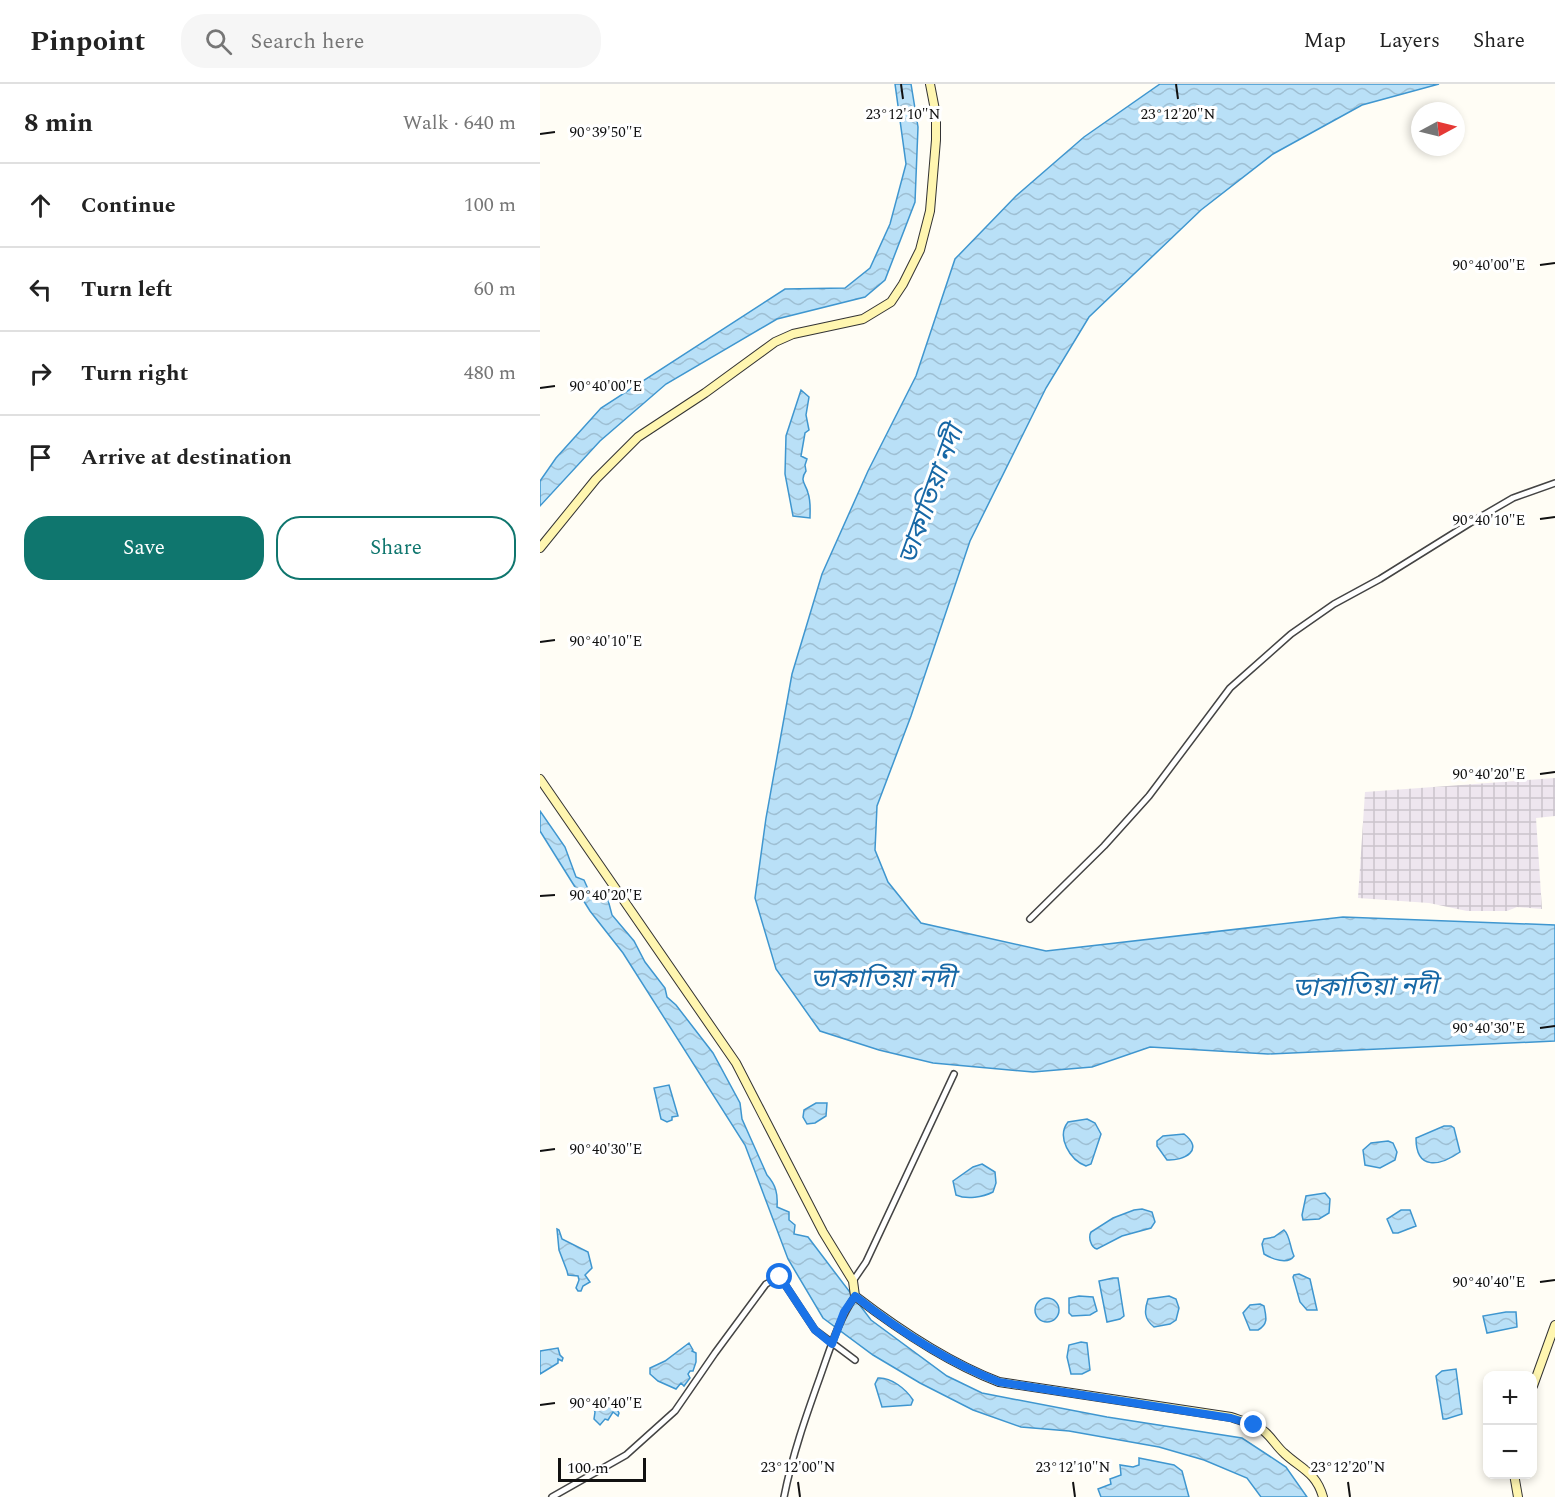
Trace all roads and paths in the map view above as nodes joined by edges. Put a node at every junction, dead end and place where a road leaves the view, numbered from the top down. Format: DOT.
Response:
graph roads {
  1 [pos="930,84"];
  2 [pos="1555,483"];
  3 [pos="540,548"];
  4 [pos="540,779"];
  5 [pos="1030,919"];
  6 [pos="954,1074"];
  7 [pos="853,1281"];
  8 [pos="855,1296"];
  9 [pos="1555,1325"];
  10 [pos="832,1344"];
  11 [pos="855,1360"];
  12 [pos="1537,1375"];
  13 [pos="1515,1479"];
  14 [pos="552,1497"];
  15 [pos="784,1497"];
  16 [pos="1323,1497"];
  17 [pos="1518,1497"];
  1 -- 3 [label="main road"];
  2 -- 5 [label="street"];
  4 -- 7 [label="main road"];
  6 -- 7 [label="street"];
  7 -- 8 [label="main road"];
  8 -- 10 [label="street"];
  8 -- 16 [label="main road"];
  9 -- 12 [label="main road"];
  10 -- 11 [label="street"];
  10 -- 14 [label="street"];
  10 -- 15 [label="street"];
  13 -- 17 [label="main road"];
}
